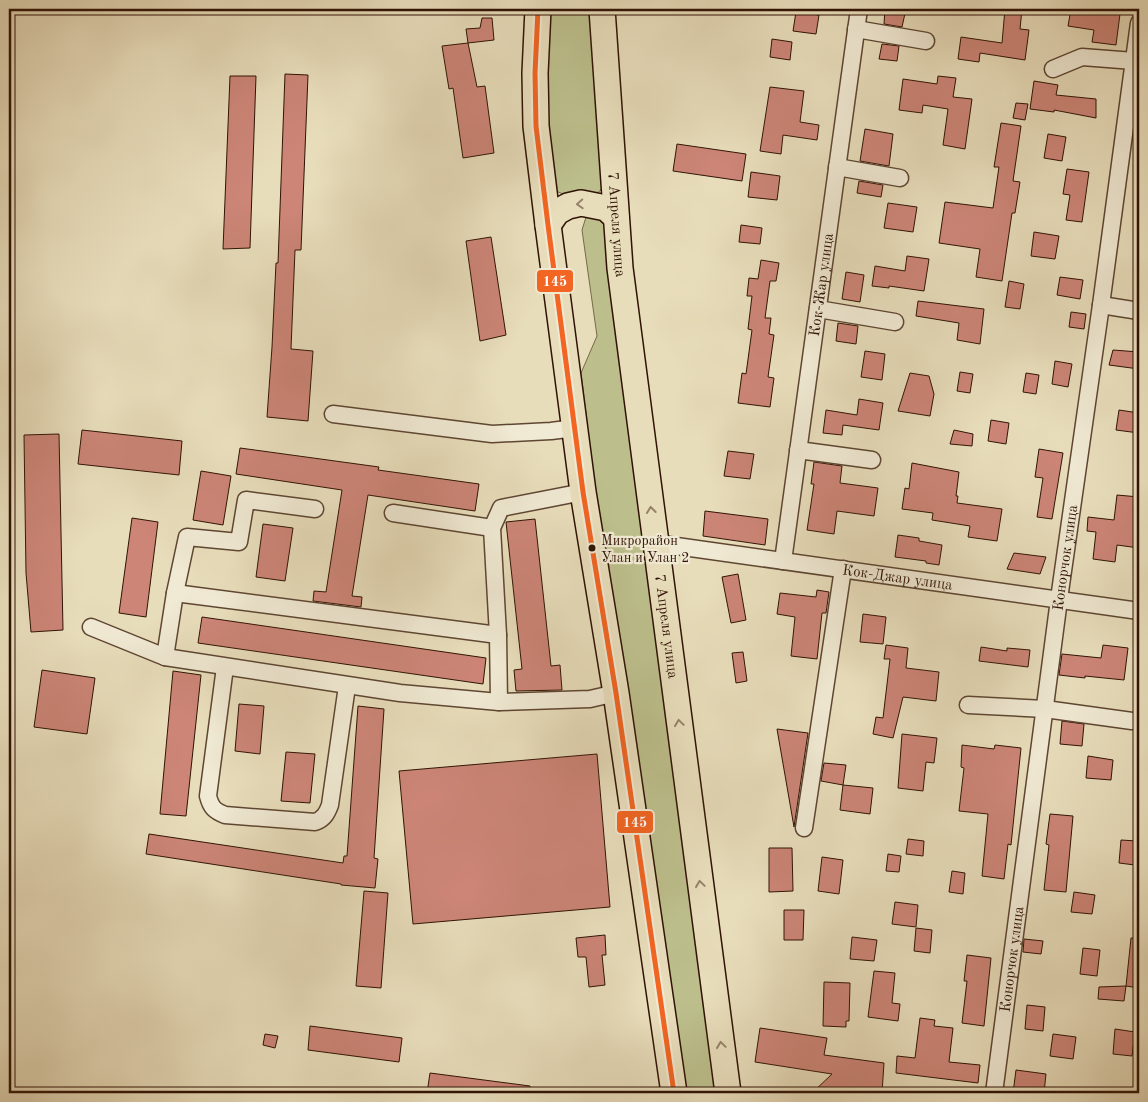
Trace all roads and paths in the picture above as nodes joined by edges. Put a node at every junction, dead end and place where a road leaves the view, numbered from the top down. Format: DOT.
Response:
graph roads {
  1 [pos="538,9"];
  2 [pos="602,9"];
  3 [pos="859,9"];
  4 [pos="1139,23"];
  5 [pos="856,29"];
  6 [pos="926,41"];
  7 [pos="1052,69"];
  8 [pos="1135,69"];
  9 [pos="837,167"];
  10 [pos="900,178"];
  11 [pos="616,217"];
  12 [pos="548,224"];
  13 [pos="1101,305"];
  14 [pos="818,309"];
  15 [pos="1139,311"];
  16 [pos="895,322"];
  17 [pos="333,414"];
  18 [pos="575,428"];
  19 [pos="798,450"];
  20 [pos="872,460"];
  21 [pos="583,492"];
  22 [pos="315,509"];
  23 [pos="393,513"];
  24 [pos="492,528"];
  25 [pos="655,543"];
  26 [pos="783,561"];
  27 [pos="843,569"];
  28 [pos="176,593"];
  29 [pos="1060,599"];
  30 [pos="1139,611"];
  31 [pos="91,627"];
  32 [pos="498,635"];
  33 [pos="165,657"];
  34 [pos="225,667"];
  35 [pos="347,686"];
  36 [pos="616,693"];
  37 [pos="499,702"];
  38 [pos="968,705"];
  39 [pos="1045,709"];
  40 [pos="1132,720"];
  41 [pos="804,828"];
  42 [pos="674,1093"];
  43 [pos="728,1093"];
  44 [pos="994,1093"];
  1 -- 12 [label="main road"];
  2 -- 11 [label="main road, 7 Апреля улица"];
  3 -- 5 [label="street, Кок-Жар улица"];
  4 -- 8 [label="street, Конорчок улица"];
  5 -- 6 [label="street"];
  5 -- 9 [label="street, Кок-Жар улица"];
  7 -- 8 [label="street"];
  8 -- 13 [label="street, Конорчок улица"];
  9 -- 10 [label="street"];
  9 -- 14 [label="street, Кок-Жар улица"];
  11 -- 12 [label="main road, one-way"];
  25 -- 11 [label="main road, 7 Апреля улица, one-way"];
  12 -- 18 [label="main road"];
  13 -- 15 [label="street"];
  13 -- 29 [label="street, Конорчок улица"];
  14 -- 16 [label="street"];
  14 -- 19 [label="street, Кок-Жар улица"];
  17 -- 18 [label="street"];
  18 -- 21 [label="main road"];
  19 -- 20 [label="street"];
  19 -- 26 [label="street, Кок-Жар улица"];
  21 -- 24 [label="street"];
  21 -- 36 [label="main road"];
  22 -- 28 [label="street"];
  23 -- 24 [label="street"];
  24 -- 32 [label="street"];
  25 -- 26 [label="street, Кок-Джар улица"];
  43 -- 25 [label="main road, 7 Апреля улица, one-way"];
  26 -- 27 [label="street, Кок-Джар улица"];
  27 -- 29 [label="street, Кок-Джар улица"];
  27 -- 41 [label="street"];
  28 -- 32 [label="street"];
  28 -- 33 [label="street"];
  29 -- 30 [label="street, Кок-Джар улица"];
  29 -- 39 [label="street, Конорчок улица"];
  31 -- 33 [label="street"];
  32 -- 37 [label="street"];
  33 -- 34 [label="street"];
  34 -- 35 [label="street"];
  34 -- 35 [label="street"];
  35 -- 37 [label="street"];
  36 -- 37 [label="street"];
  36 -- 42 [label="main road"];
  38 -- 39 [label="street"];
  39 -- 40 [label="street"];
  39 -- 44 [label="street, Конорчок улица"];
}
